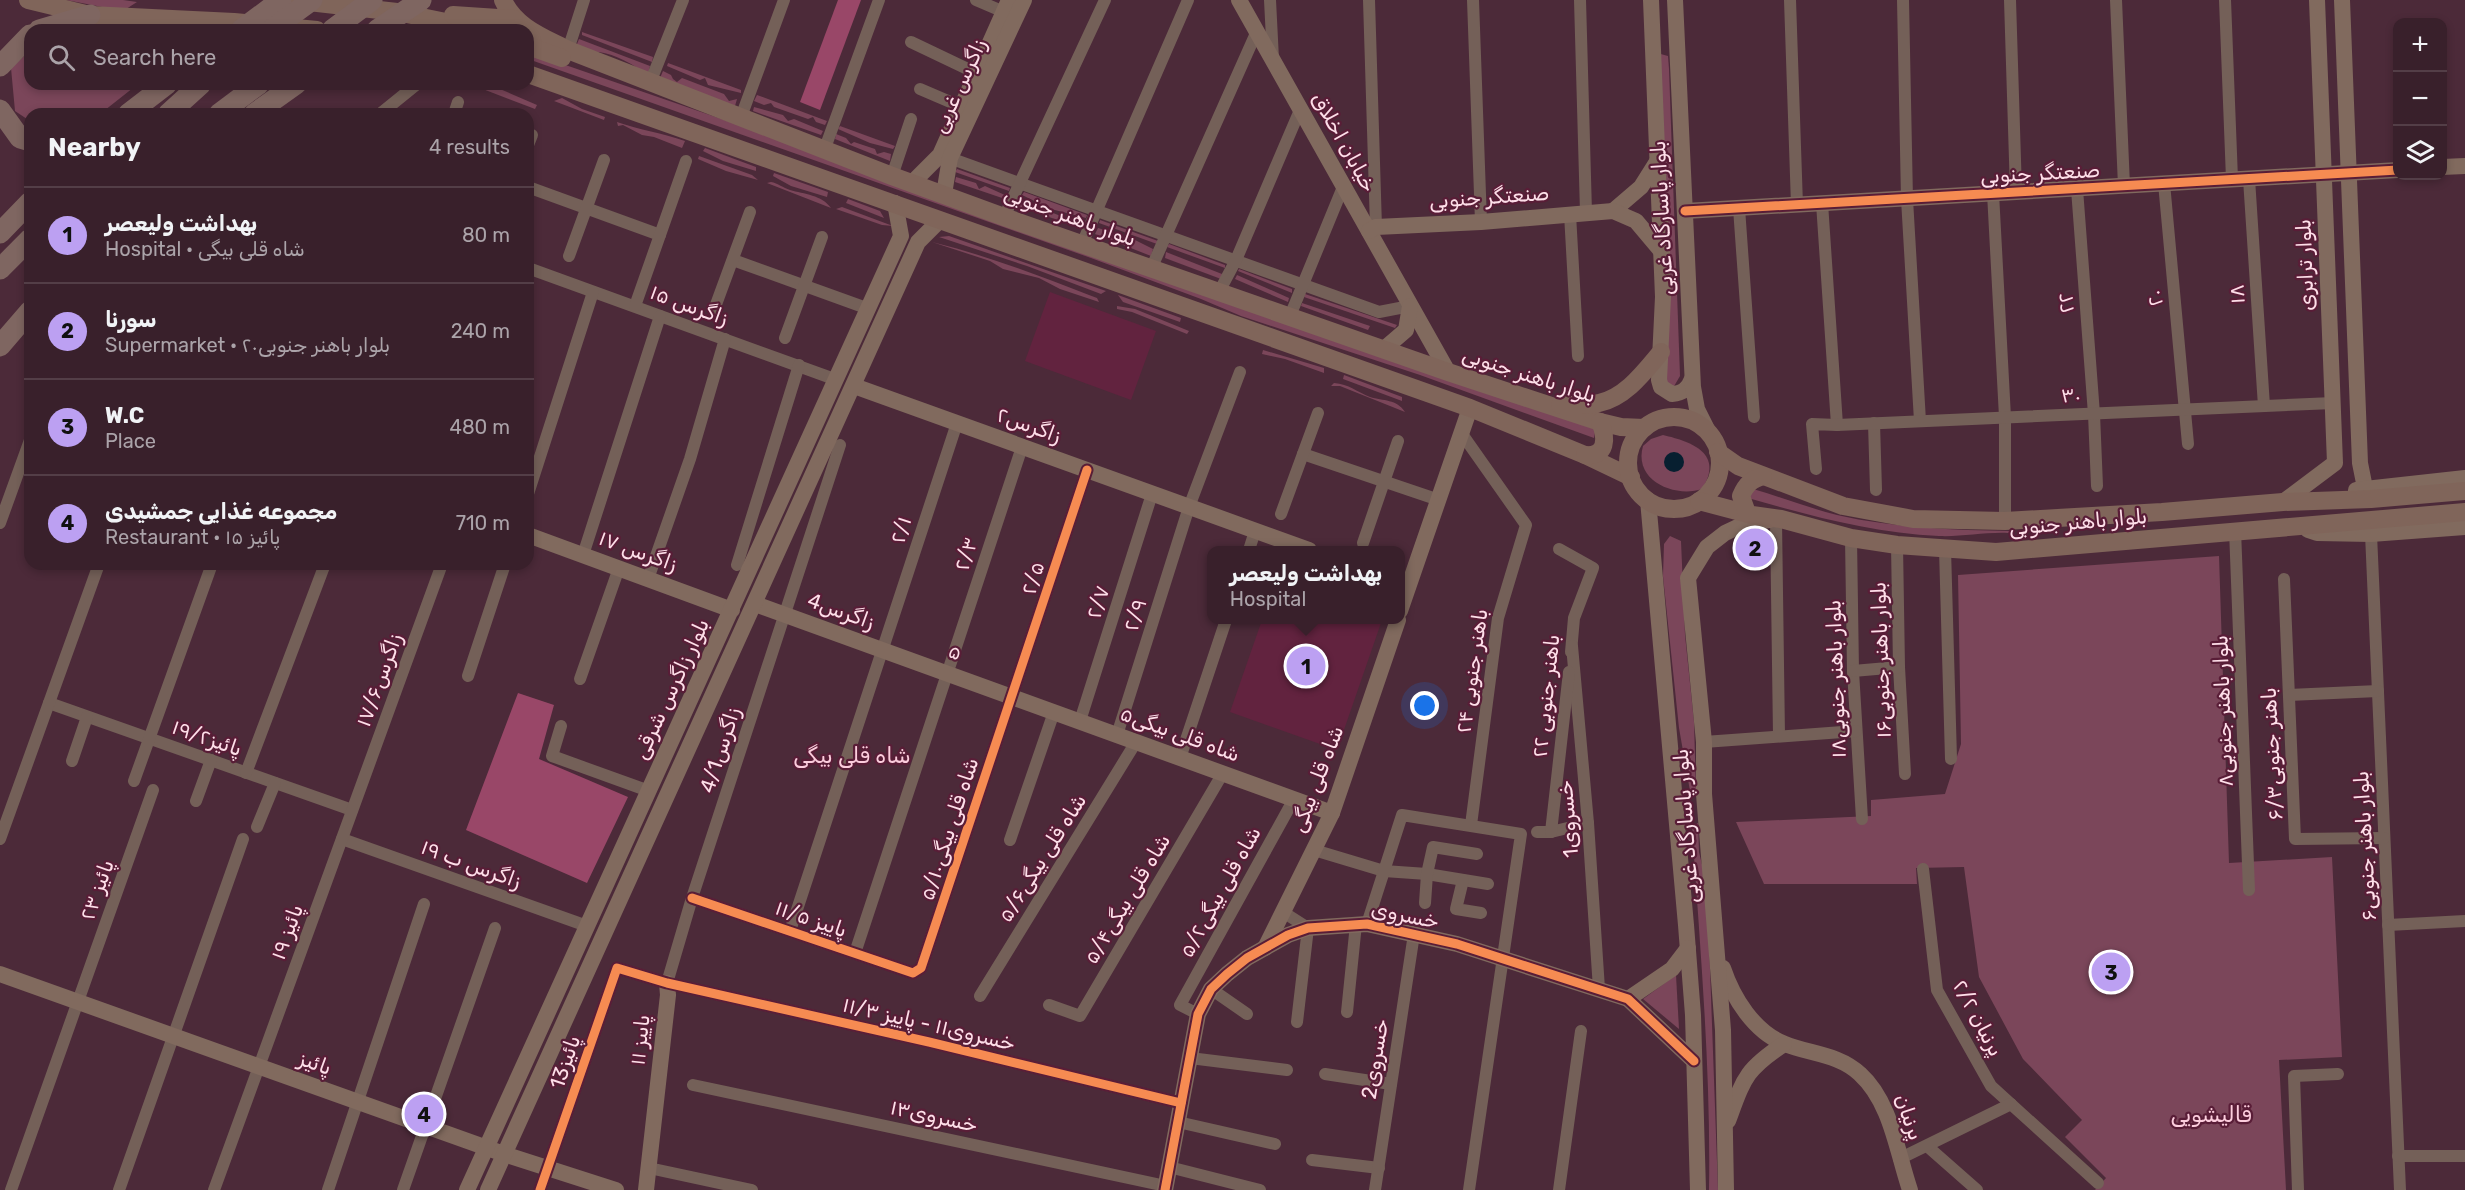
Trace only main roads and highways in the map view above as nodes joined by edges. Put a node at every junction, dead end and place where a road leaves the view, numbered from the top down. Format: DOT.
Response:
graph roads {
  1 [pos="28,0"];
  2 [pos="291,0"];
  3 [pos="312,0"];
  4 [pos="372,0"];
  5 [pos="421,0"];
  6 [pos="503,0"];
  7 [pos="273,10"];
  8 [pos="90,15"];
  9 [pos="514,19"];
  10 [pos="59,24"];
  11 [pos="251,24"];
  12 [pos="254,24"];
  13 [pos="340,24"];
  14 [pos="386,24"];
  15 [pos="435,24"];
  16 [pos="456,24"];
  17 [pos="521,24"];
  18 [pos="534,33"];
  19 [pos="24,41"];
  20 [pos="534,48"];
  21 [pos="0,66"];
  22 [pos="534,68"];
  23 [pos="534,76"];
  24 [pos="159,90"];
  25 [pos="194,90"];
  26 [pos="251,90"];
  27 [pos="288,90"];
  28 [pos="136,108"];
  29 [pos="175,108"];
  30 [pos="227,108"];
  31 [pos="262,108"];
  32 [pos="0,110"];
  33 [pos="765,126"];
  34 [pos="24,139"];
  35 [pos="756,154"];
  36 [pos="24,208"];
  37 [pos="0,233"];
  38 [pos="24,245"];
  39 [pos="0,269"];
  40 [pos="24,319"];
  41 [pos="0,346"];
  42 [pos="1661,352"];
  43 [pos="1551,406"];
  44 [pos="1600,422"];
  45 [pos="1644,428"];
  46 [pos="1718,452"];
  47 [pos="1584,455"];
  48 [pos="1762,476"];
  49 [pos="1631,477"];
  50 [pos="2465,491"];
  51 [pos="1699,501"];
  52 [pos="2465,512"];
  53 [pos="1747,513"];
  1 -- 8 [label="main road"];
  2 -- 16 [label="main road"];
  3 -- 7 [label="highway"];
  4 -- 13 [label="highway"];
  5 -- 14 [label="highway"];
  6 -- 9 [label="main road, بلوار باهنر جنوبی"];
  7 -- 11 [label="highway"];
  8 -- 10 [label="highway"];
  8 -- 12 [label="main road"];
  9 -- 15 [label="main road"];
  9 -- 17 [label="main road, بلوار باهنر جنوبی"];
  18 -- 33 [label="main road, بلوار باهنر جنوبی"];
  19 -- 21 [label="highway"];
  20 -- 33 [label="main road"];
  22 -- 35 [label="main road"];
  23 -- 35 [label="main road"];
  24 -- 28 [label="highway"];
  25 -- 29 [label="highway"];
  26 -- 30 [label="highway"];
  27 -- 31 [label="highway"];
  32 -- 34 [label="highway"];
  33 -- 43 [label="main road, بلوار باهنر جنوبی"];
  35 -- 47 [label="main road"];
  36 -- 37 [label="highway"];
  38 -- 39 [label="highway"];
  40 -- 41 [label="highway"];
  42 -- 43 [label="main road"];
  43 -- 44 [label="main road, بلوار باهنر جنوبی"];
  44 -- 45 [label="main road, بلوار باهنر جنوبی"];
  44 -- 47 [label="main road"];
  45 -- 46 [label="main road"];
  45 -- 49 [label="main road"];
  46 -- 48 [label="main road, بلوار باهنر جنوبی"];
  46 -- 51 [label="main road"];
  47 -- 49 [label="main road"];
  48 -- 50 [label="main road, بلوار باهنر جنوبی"];
  48 -- 53 [label="main road"];
  49 -- 51 [label="main road"];
  51 -- 53 [label="main road, بلوار باهنر جنوبی"];
  52 -- 53 [label="main road, بلوار باهنر جنوبی"];
}
